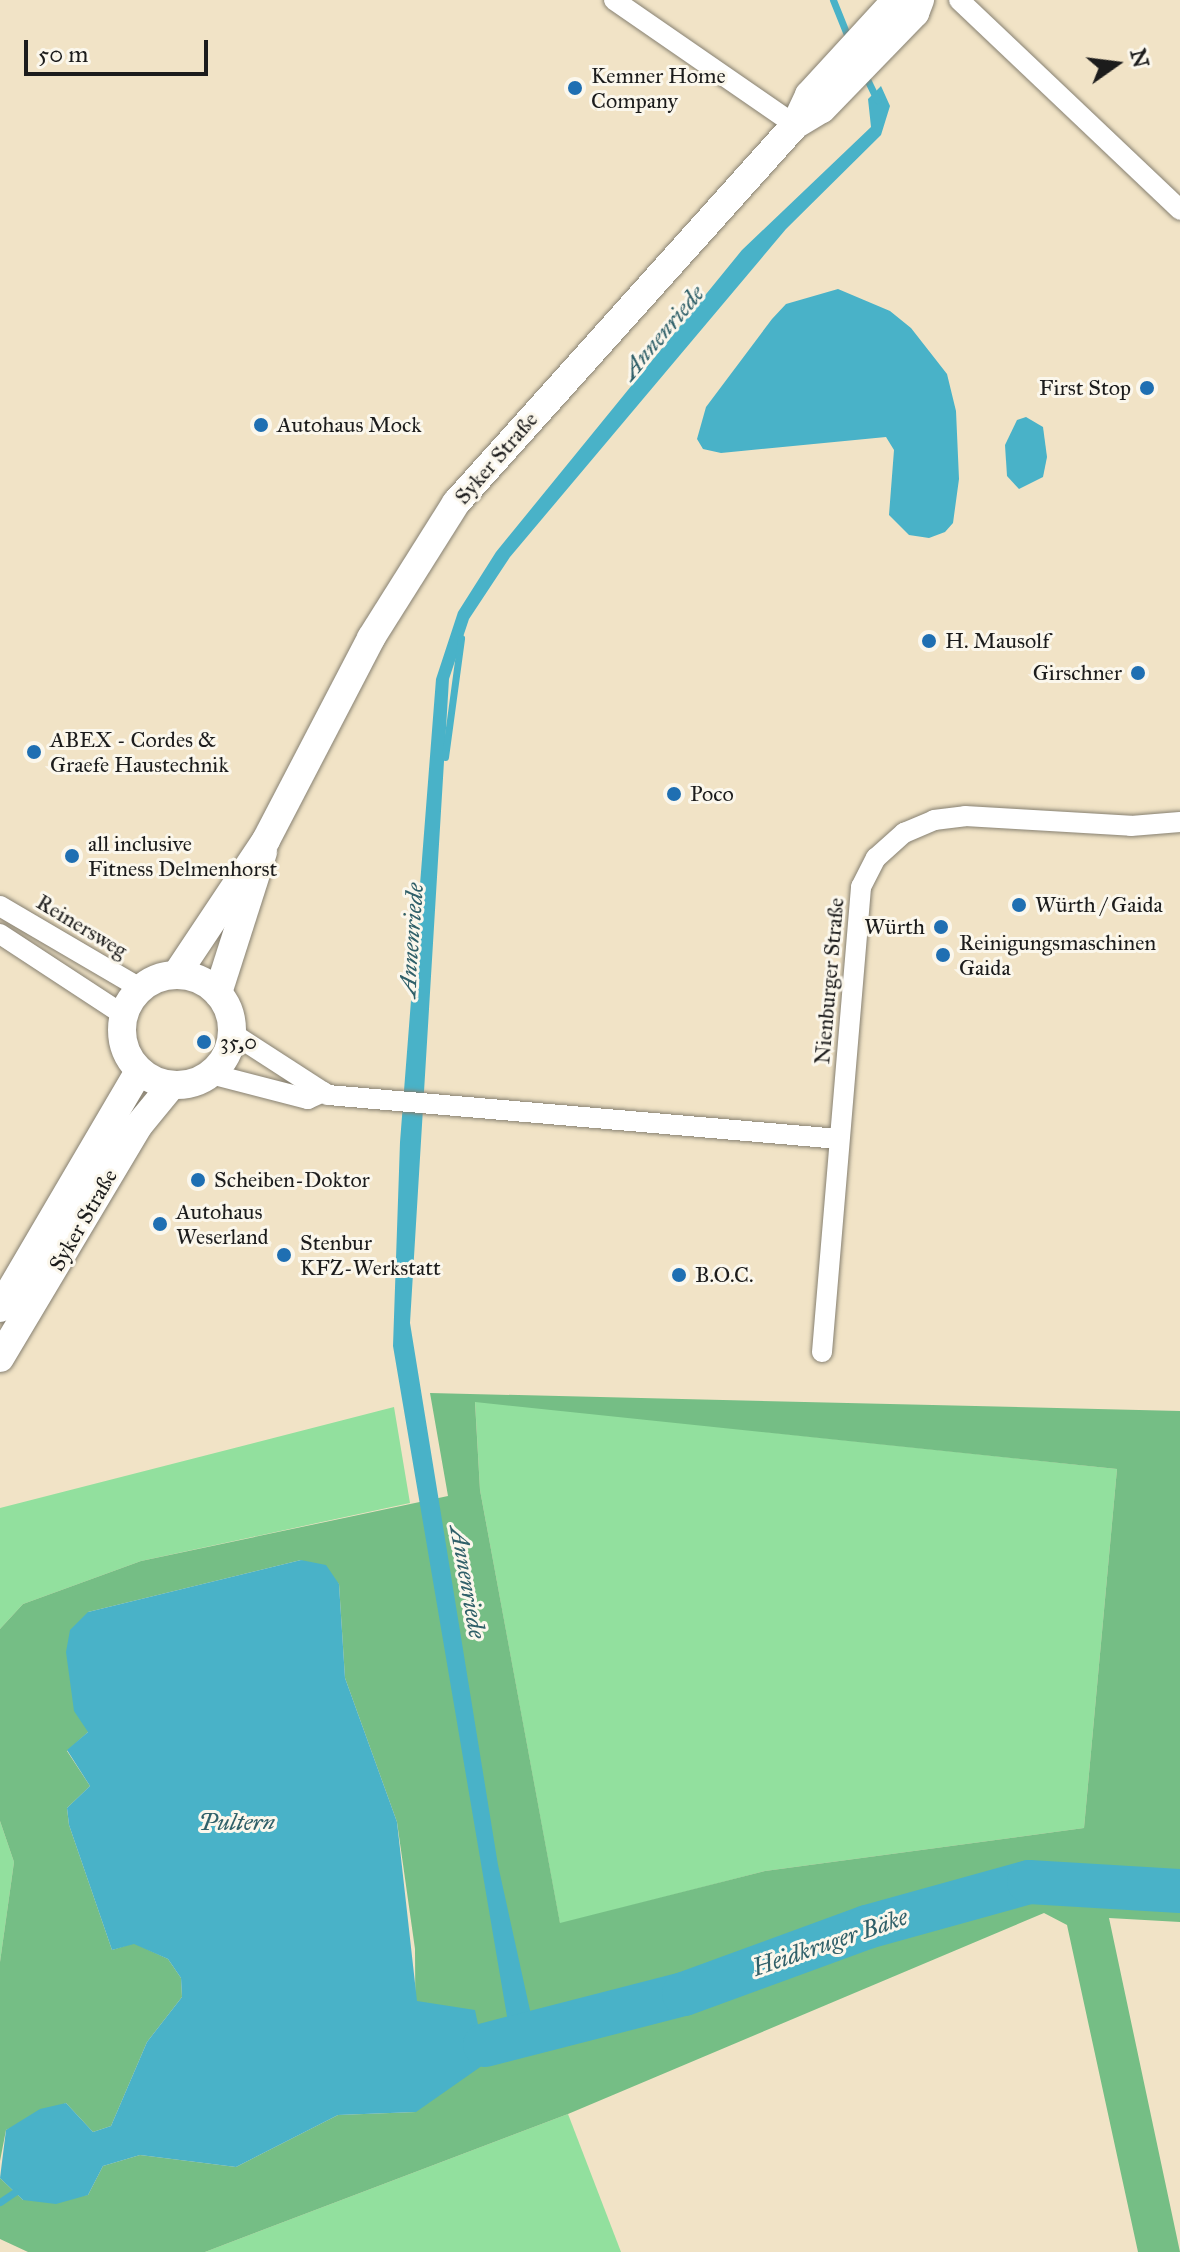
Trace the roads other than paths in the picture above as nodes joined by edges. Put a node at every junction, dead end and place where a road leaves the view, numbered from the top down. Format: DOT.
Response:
graph roads {
  1 [pos="614,0"];
  2 [pos="896,0"];
  3 [pos="920,0"];
  4 [pos="959,0"];
  5 [pos="865,48"];
  6 [pos="795,125"];
  7 [pos="1177,202"];
  8 [pos="1180,822"];
  9 [pos="266,840"];
  10 [pos="0,906"];
  11 [pos="0,934"];
  12 [pos="176,975"];
  13 [pos="140,988"];
  14 [pos="218,993"];
  15 [pos="124,1015"];
  16 [pos="232,1033"];
  17 [pos="139,1071"];
  18 [pos="211,1074"];
  19 [pos="171,1086"];
  20 [pos="323,1092"];
  21 [pos="839,1139"];
  22 [pos="0,1308"];
  23 [pos="822,1352"];
  24 [pos="0,1358"];
  1 -- 6 [label="street"];
  2 -- 5 [label="main road, Syker Straße"];
  3 -- 5 [label="main road, Syker Straße"];
  4 -- 7 [label="street"];
  5 -- 6 [label="main road, Syker Straße"];
  6 -- 9 [label="main road, Syker Straße"];
  8 -- 21 [label="street, Nienburger Straße"];
  9 -- 12 [label="main road, Syker Straße"];
  9 -- 14 [label="main road, Syker Straße"];
  10 -- 13 [label="street, Reinersweg"];
  11 -- 15 [label="street"];
  12 -- 13 [label="main road"];
  12 -- 14 [label="main road"];
  13 -- 15 [label="main road"];
  14 -- 16 [label="main road"];
  15 -- 17 [label="main road"];
  16 -- 18 [label="main road"];
  16 -- 20 [label="street"];
  17 -- 19 [label="main road"];
  17 -- 22 [label="main road, Syker Straße"];
  18 -- 19 [label="main road"];
  18 -- 20 [label="street"];
  19 -- 24 [label="main road, Syker Straße"];
  20 -- 21 [label="street"];
  21 -- 23 [label="street, Nienburger Straße"];
}
